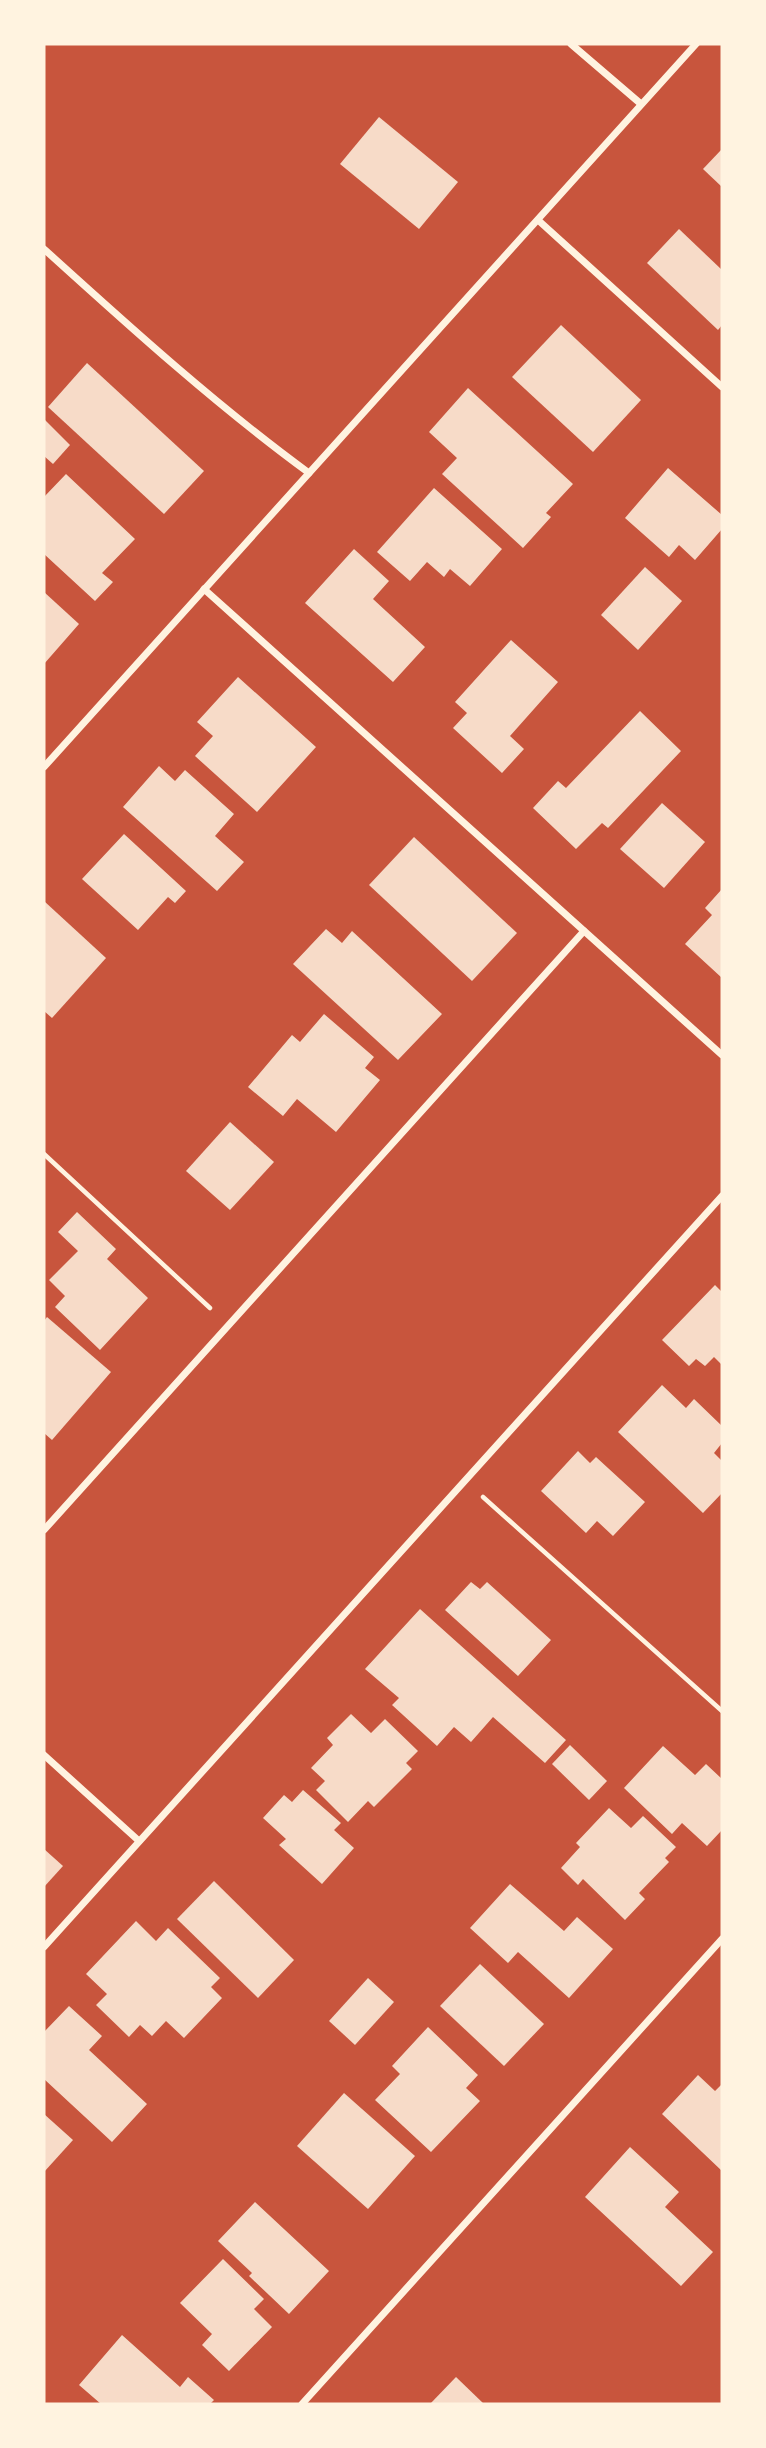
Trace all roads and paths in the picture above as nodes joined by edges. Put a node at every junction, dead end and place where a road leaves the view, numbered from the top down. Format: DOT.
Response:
graph roads {
  1 [pos="571,44"];
  2 [pos="696,44"];
  3 [pos="641,104"];
  4 [pos="538,220"];
  5 [pos="44,249"];
  6 [pos="722,387"];
  7 [pos="309,473"];
  8 [pos="205,589"];
  9 [pos="44,767"];
  10 [pos="584,931"];
  11 [pos="722,1055"];
  12 [pos="44,1154"];
  13 [pos="722,1196"];
  14 [pos="229,1325"];
  15 [pos="465,1480"];
  16 [pos="44,1530"];
  17 [pos="722,1711"];
  18 [pos="44,1755"];
  19 [pos="139,1841"];
  20 [pos="722,1939"];
  21 [pos="44,1947"];
  22 [pos="302,2404"];
  1 -- 3 [label="street"];
  2 -- 3 [label="street"];
  3 -- 4 [label="street"];
  4 -- 6 [label="street"];
  4 -- 7 [label="street"];
  5 -- 7 [label="street"];
  7 -- 8 [label="street"];
  8 -- 9 [label="street"];
  8 -- 10 [label="street"];
  10 -- 11 [label="street"];
  10 -- 14 [label="street"];
  12 -- 14 [label="path"];
  13 -- 15 [label="street"];
  14 -- 16 [label="street"];
  15 -- 17 [label="path"];
  15 -- 19 [label="street"];
  18 -- 19 [label="street"];
  19 -- 21 [label="street"];
  20 -- 22 [label="street"];
}
